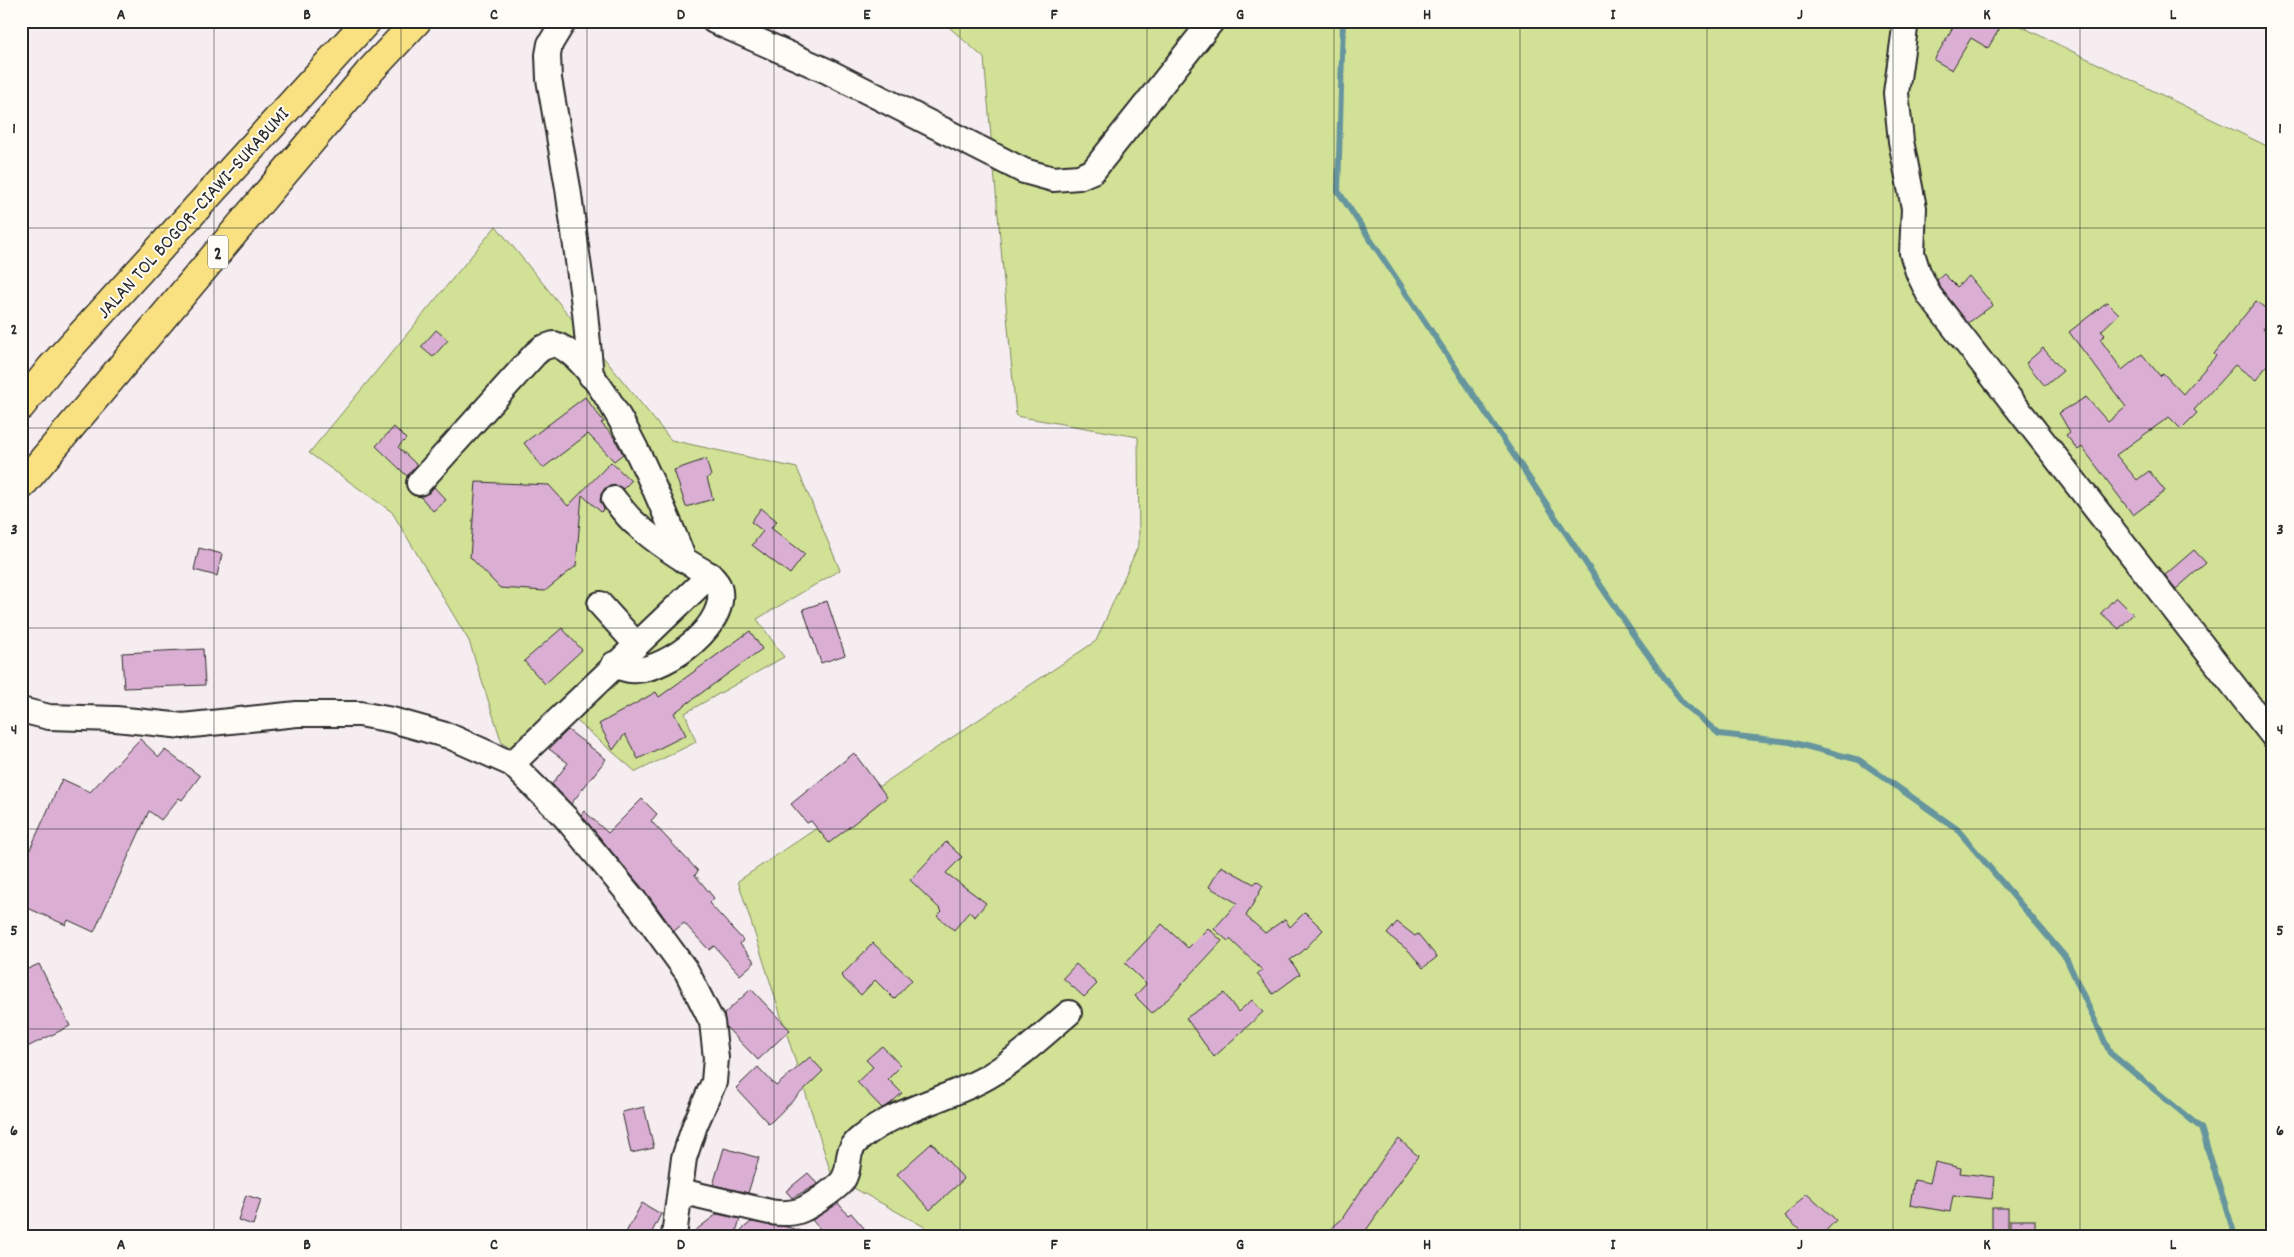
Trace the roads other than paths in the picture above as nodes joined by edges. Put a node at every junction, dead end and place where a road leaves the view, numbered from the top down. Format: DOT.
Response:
graph roads {
  1 [pos="367,21"];
  2 [pos="417,21"];
  3 [pos="564,21"];
  4 [pos="714,21"];
  5 [pos="1212,21"];
  6 [pos="1906,21"];
  7 [pos="591,376"];
  8 [pos="21,406"];
  9 [pos="419,483"];
  10 [pos="21,486"];
  11 [pos="614,499"];
  12 [pos="684,560"];
  13 [pos="710,575"];
  14 [pos="600,604"];
  15 [pos="636,644"];
  16 [pos="614,664"];
  17 [pos="21,710"];
  18 [pos="2273,736"];
  19 [pos="512,764"];
  20 [pos="1069,1013"];
  21 [pos="680,1191"];
  22 [pos="677,1234"];
  1 -- 8 [label="highway, JALAN TOL BOGOR–CIAWI–SUKABUMI / 2"];
  2 -- 10 [label="highway, JALAN TOL BOGOR–CIAWI–SUKABUMI / 2"];
  3 -- 7 [label="street"];
  4 -- 5 [label="street"];
  6 -- 18 [label="street"];
  7 -- 9 [label="street"];
  7 -- 12 [label="street"];
  11 -- 12 [label="street"];
  12 -- 13 [label="street"];
  13 -- 15 [label="street"];
  13 -- 16 [label="street"];
  14 -- 15 [label="street"];
  15 -- 16 [label="street"];
  16 -- 19 [label="street"];
  17 -- 19 [label="street"];
  19 -- 21 [label="street"];
  20 -- 21 [label="street"];
  21 -- 22 [label="street"];
}
